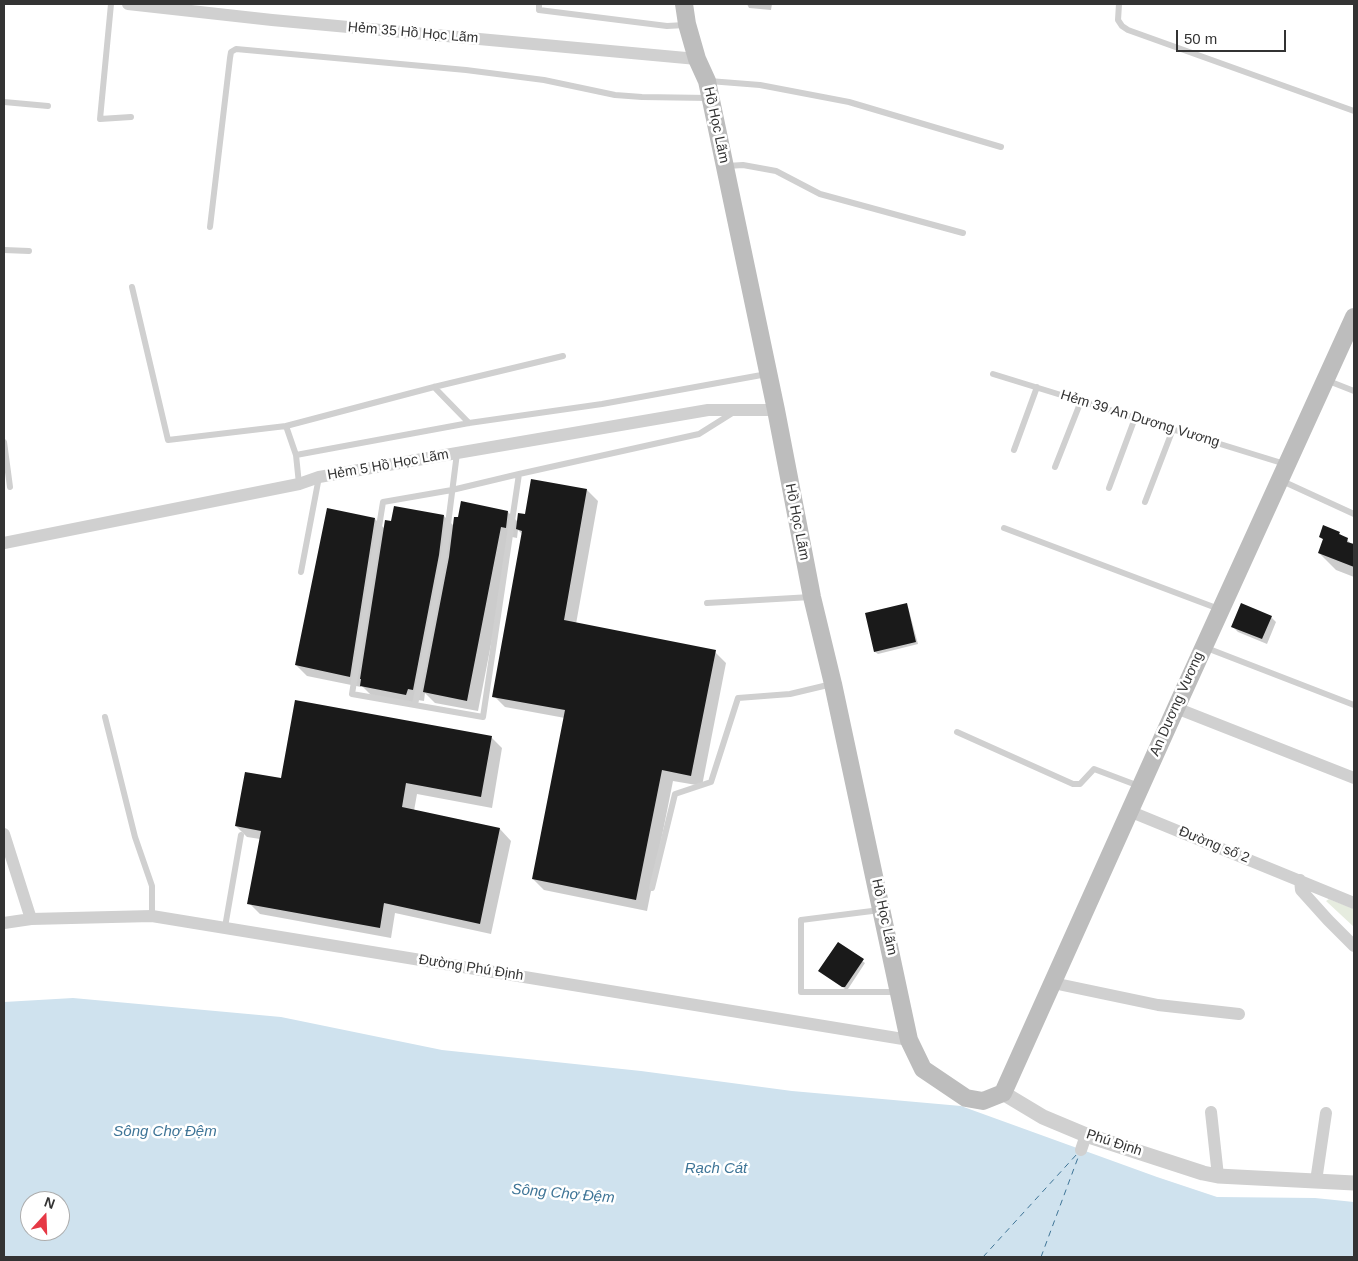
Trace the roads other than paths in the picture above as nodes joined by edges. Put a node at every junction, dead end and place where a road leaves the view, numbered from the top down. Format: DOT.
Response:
graph roads {
  1 [pos="111,4"];
  2 [pos="128,4"];
  3 [pos="539,4"];
  4 [pos="684,4"];
  5 [pos="1119,4"];
  6 [pos="687,24"];
  7 [pos="698,59"];
  8 [pos="709,90"];
  9 [pos="4,102"];
  10 [pos="48,106"];
  11 [pos="1354,111"];
  12 [pos="131,117"];
  13 [pos="1001,147"];
  14 [pos="725,166"];
  15 [pos="210,227"];
  16 [pos="963,233"];
  17 [pos="4,250"];
  18 [pos="29,251"];
  19 [pos="132,287"];
  20 [pos="1354,317"];
  21 [pos="563,356"];
  22 [pos="768,374"];
  23 [pos="993,374"];
  24 [pos="1325,379"];
  25 [pos="434,387"];
  26 [pos="1037,388"];
  27 [pos="1354,390"];
  28 [pos="1080,401"];
  29 [pos="736,410"];
  30 [pos="776,410"];
  31 [pos="1136,418"];
  32 [pos="469,423"];
  33 [pos="286,426"];
  34 [pos="1172,429"];
  35 [pos="4,442"];
  36 [pos="1014,450"];
  37 [pos="457,453"];
  38 [pos="296,454"];
  39 [pos="1055,467"];
  40 [pos="1282,472"];
  41 [pos="519,474"];
  42 [pos="319,478"];
  43 [pos="299,484"];
  44 [pos="10,487"];
  45 [pos="1109,488"];
  46 [pos="452,490"];
  47 [pos="1145,502"];
  48 [pos="1354,514"];
  49 [pos="1004,528"];
  50 [pos="4,543"];
  51 [pos="302,572"];
  52 [pos="812,597"];
  53 [pos="707,603"];
  54 [pos="1220,609"];
  55 [pos="1203,647"];
  56 [pos="834,684"];
  57 [pos="414,705"];
  58 [pos="1354,705"];
  59 [pos="1176,708"];
  60 [pos="105,717"];
  61 [pos="957,732"];
  62 [pos="1354,778"];
  63 [pos="1140,786"];
  64 [pos="1129,811"];
  65 [pos="4,834"];
  66 [pos="241,835"];
  67 [pos="1300,880"];
  68 [pos="652,888"];
  69 [pos="1354,903"];
  70 [pos="882,910"];
  71 [pos="152,916"];
  72 [pos="31,919"];
  73 [pos="4,923"];
  74 [pos="225,927"];
  75 [pos="1354,946"];
  76 [pos="1053,983"];
  77 [pos="900,992"];
  78 [pos="1239,1014"];
  79 [pos="910,1040"];
  80 [pos="1003,1092"];
  81 [pos="1211,1112"];
  82 [pos="1326,1113"];
  83 [pos="1086,1135"];
  84 [pos="1081,1150"];
  85 [pos="1218,1176"];
  86 [pos="1316,1182"];
  87 [pos="1354,1183"];
  1 -- 12 [label="lane"];
  2 -- 7 [label="street, Hẻm 35 Hồ Học Lãm"];
  3 -- 6 [label="lane"];
  4 -- 6 [label="main road, Hồ Học Lãm"];
  5 -- 11 [label="lane"];
  6 -- 7 [label="main road, Hồ Học Lãm"];
  7 -- 8 [label="main road, Hồ Học Lãm"];
  8 -- 13 [label="lane"];
  8 -- 14 [label="main road, Hồ Học Lãm"];
  8 -- 15 [label="lane"];
  9 -- 10 [label="lane"];
  14 -- 16 [label="lane"];
  14 -- 22 [label="main road, Hồ Học Lãm"];
  17 -- 18 [label="lane"];
  19 -- 33 [label="lane"];
  20 -- 24 [label="main road, An Dương Vương"];
  21 -- 25 [label="lane"];
  22 -- 30 [label="main road, Hồ Học Lãm"];
  22 -- 32 [label="lane"];
  23 -- 26 [label="lane, Hẻm 39 An Dương Vương"];
  24 -- 27 [label="lane"];
  24 -- 40 [label="main road, An Dương Vương"];
  25 -- 32 [label="lane"];
  25 -- 33 [label="lane"];
  26 -- 28 [label="lane, Hẻm 39 An Dương Vương"];
  26 -- 36 [label="lane"];
  28 -- 31 [label="lane, Hẻm 39 An Dương Vương"];
  28 -- 39 [label="lane"];
  29 -- 30 [label="street, Hẻm 5 Hồ Học Lãm"];
  29 -- 37 [label="street, Hẻm 5 Hồ Học Lãm"];
  29 -- 41 [label="lane"];
  30 -- 52 [label="main road, Hồ Học Lãm"];
  31 -- 34 [label="lane, Hẻm 39 An Dương Vương"];
  31 -- 45 [label="lane"];
  32 -- 38 [label="lane"];
  33 -- 38 [label="lane"];
  34 -- 40 [label="lane, Hẻm 39 An Dương Vương"];
  34 -- 47 [label="lane"];
  35 -- 44 [label="lane"];
  37 -- 42 [label="street, Hẻm 5 Hồ Học Lãm"];
  37 -- 46 [label="lane"];
  38 -- 43 [label="lane"];
  40 -- 48 [label="lane, Hẻm 39 An Dương Vương"];
  40 -- 54 [label="main road, An Dương Vương"];
  41 -- 46 [label="lane"];
  41 -- 57 [label="lane"];
  42 -- 43 [label="street, Hẻm 5 Hồ Học Lãm"];
  42 -- 51 [label="lane"];
  43 -- 50 [label="street, Hẻm 5 Hồ Học Lãm"];
  46 -- 57 [label="lane"];
  46 -- 57 [label="lane"];
  49 -- 54 [label="lane"];
  52 -- 53 [label="lane"];
  52 -- 56 [label="main road, Hồ Học Lãm"];
  54 -- 55 [label="main road, An Dương Vương"];
  55 -- 58 [label="lane"];
  55 -- 59 [label="main road, An Dương Vương"];
  56 -- 68 [label="lane"];
  56 -- 70 [label="main road, Hồ Học Lãm"];
  59 -- 62 [label="street"];
  59 -- 63 [label="main road, An Dương Vương"];
  60 -- 71 [label="lane"];
  61 -- 63 [label="lane"];
  63 -- 64 [label="main road, An Dương Vương"];
  64 -- 67 [label="street, Đường số 2"];
  64 -- 76 [label="main road, An Dương Vương"];
  65 -- 72 [label="street"];
  66 -- 74 [label="lane"];
  67 -- 69 [label="street, Đường số 2"];
  67 -- 75 [label="street"];
  70 -- 77 [label="main road, Hồ Học Lãm"];
  70 -- 77 [label="lane"];
  71 -- 72 [label="street, Đường Phú Định"];
  71 -- 74 [label="street, Đường Phú Định"];
  72 -- 73 [label="street, Đường Phú Định"];
  74 -- 79 [label="street, Đường Phú Định"];
  76 -- 78 [label="street"];
  76 -- 80 [label="main road, An Dương Vương"];
  77 -- 79 [label="main road, Hồ Học Lãm"];
  79 -- 80 [label="main road"];
  80 -- 83 [label="street, Phú Định"];
  81 -- 85 [label="street"];
  82 -- 86 [label="street"];
  83 -- 84 [label="street"];
  83 -- 85 [label="street, Phú Định"];
  85 -- 86 [label="street, Phú Định"];
  86 -- 87 [label="street, Phú Định"];
}
